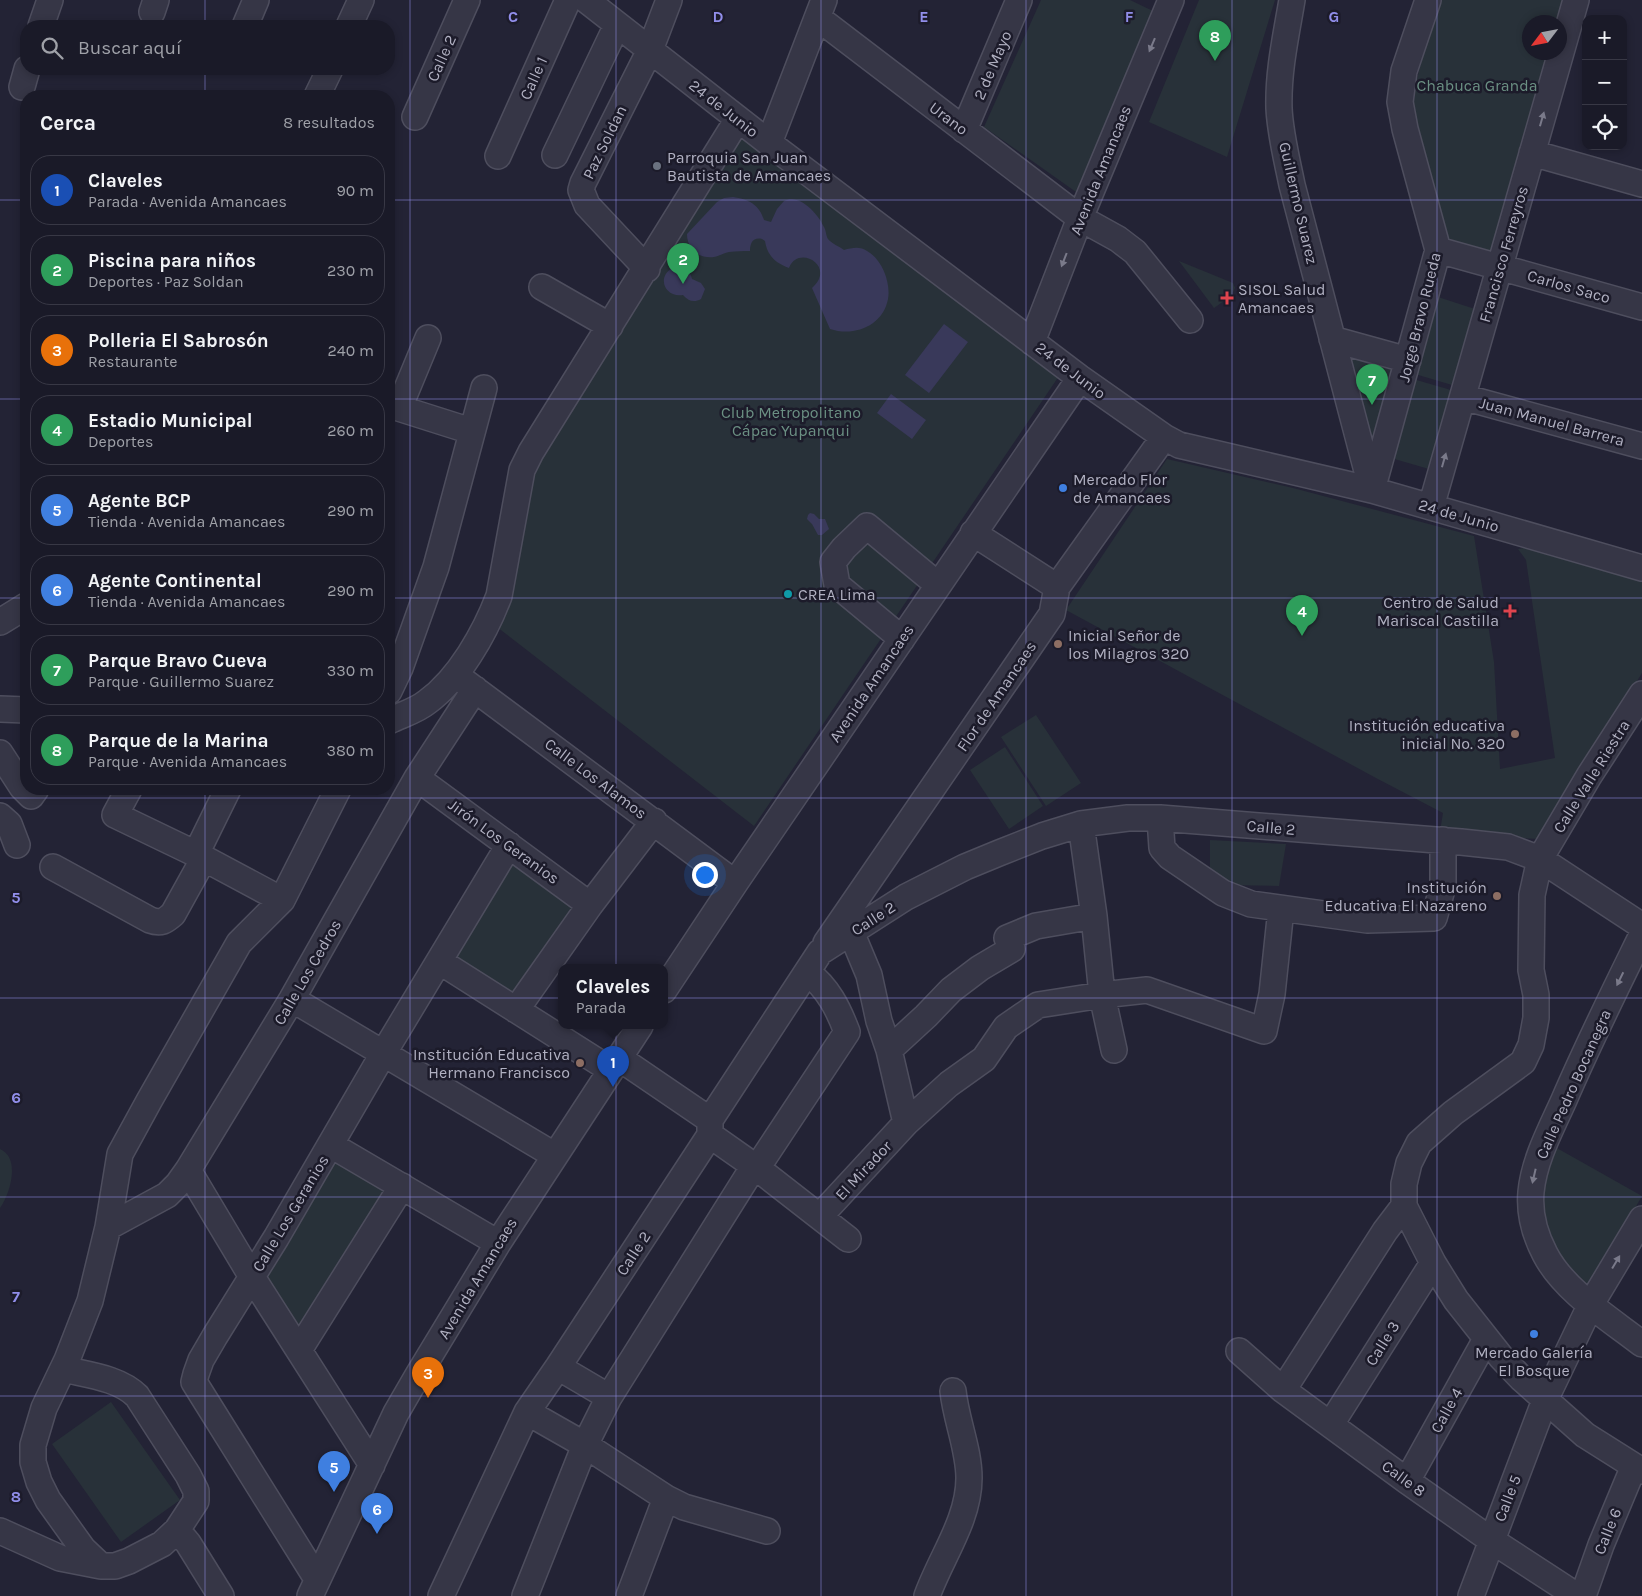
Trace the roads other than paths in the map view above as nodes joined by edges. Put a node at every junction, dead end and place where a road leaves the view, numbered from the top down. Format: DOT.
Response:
graph roads {
  1 [pos="50,0"];
  2 [pos="256,0"];
  3 [pos="361,0"];
  4 [pos="467,0"];
  5 [pos="568,0"];
  6 [pos="586,0"];
  7 [pos="670,0"];
  8 [pos="1019,0"];
  9 [pos="1171,0"];
  10 [pos="1292,0"];
  11 [pos="1428,0"];
  12 [pos="1576,0"];
  13 [pos="821,9"];
  14 [pos="43,20"];
  15 [pos="248,20"];
  16 [pos="352,20"];
  17 [pos="617,24"];
  18 [pos="650,50"];
  19 [pos="327,75"];
  20 [pos="320,90"];
  21 [pos="415,116"];
  22 [pos="738,120"];
  23 [pos="964,130"];
  24 [pos="768,143"];
  25 [pos="1532,153"];
  26 [pos="555,155"];
  27 [pos="498,156"];
  28 [pos="1642,184"];
  29 [pos="1080,218"];
  30 [pos="1438,250"];
  31 [pos="1500,267"];
  32 [pos="646,269"];
  33 [pos="542,287"];
  34 [pos="1642,307"];
  35 [pos="1190,320"];
  36 [pos="610,326"];
  37 [pos="428,338"];
  38 [pos="1332,339"];
  39 [pos="1032,342"];
  40 [pos="1408,360"];
  41 [pos="1080,378"];
  42 [pos="484,388"];
  43 [pos="1463,397"];
  44 [pos="395,405"];
  45 [pos="395,407"];
  46 [pos="471,431"];
  47 [pos="1164,437"];
  48 [pos="1642,446"];
  49 [pos="1372,490"];
  50 [pos="1431,507"];
  51 [pos="973,533"];
  52 [pos="1642,568"];
  53 [pos="938,585"];
  54 [pos="1057,587"];
  55 [pos="20,610"];
  56 [pos="0,622"];
  57 [pos="902,639"];
  58 [pos="395,670"];
  59 [pos="465,682"];
  60 [pos="395,693"];
  61 [pos="1642,694"];
  62 [pos="426,704"];
  63 [pos="0,709"];
  64 [pos="20,710"];
  65 [pos="395,718"];
  66 [pos="0,753"];
  67 [pos="417,778"];
  68 [pos="20,784"];
  69 [pos="126,795"];
  70 [pos="225,795"];
  71 [pos="335,795"];
  72 [pos="0,816"];
  73 [pos="1160,818"];
  74 [pos="654,821"];
  75 [pos="1081,824"];
  76 [pos="1443,840"];
  77 [pos="17,845"];
  78 [pos="509,845"];
  79 [pos="200,856"];
  80 [pos="1540,859"];
  81 [pos="53,867"];
  82 [pos="735,883"];
  83 [pos="282,900"];
  84 [pos="590,905"];
  85 [pos="1281,909"];
  86 [pos="1094,916"];
  87 [pos="1642,926"];
  88 [pos="851,932"];
  89 [pos="1642,935"];
  90 [pos="439,961"];
  91 [pos="814,962"];
  92 [pos="668,984"];
  93 [pos="1102,995"];
  94 [pos="292,999"];
  95 [pos="516,1010"];
  96 [pos="638,1029"];
  97 [pos="889,1050"];
  98 [pos="1114,1050"];
  99 [pos="383,1054"];
  100 [pos="615,1064"];
  101 [pos="906,1123"];
  102 [pos="710,1128"];
  103 [pos="331,1145"];
  104 [pos="554,1155"];
  105 [pos="756,1167"];
  106 [pos="188,1170"];
  107 [pos="402,1186"];
  108 [pos="1404,1206"];
  109 [pos="820,1216"];
  110 [pos="1642,1219"];
  111 [pos="108,1227"];
  112 [pos="848,1239"];
  113 [pos="498,1243"];
  114 [pos="1433,1262"];
  115 [pos="252,1277"];
  116 [pos="1591,1304"];
  117 [pos="1486,1339"];
  118 [pos="1642,1344"];
  119 [pos="299,1350"];
  120 [pos="1239,1351"];
  121 [pos="558,1367"];
  122 [pos="63,1369"];
  123 [pos="1283,1390"];
  124 [pos="953,1391"];
  125 [pos="609,1397"];
  126 [pos="1545,1400"];
  127 [pos="527,1412"];
  128 [pos="1331,1424"];
  129 [pos="585,1445"];
  130 [pos="372,1465"];
  131 [pos="1638,1469"];
  132 [pos="1407,1482"];
  133 [pos="666,1498"];
  134 [pos="177,1530"];
  135 [pos="0,1531"];
  136 [pos="767,1531"];
  137 [pos="1491,1540"];
  138 [pos="101,1566"];
  139 [pos="314,1587"];
  140 [pos="221,1596"];
  141 [pos="441,1596"];
  142 [pos="525,1596"];
  143 [pos="629,1596"];
  144 [pos="927,1596"];
  145 [pos="1470,1596"];
  146 [pos="1576,1596"];
  147 [pos="1582,1596"];
  1 -- 14 [label="street"];
  2 -- 15 [label="street"];
  3 -- 16 [label="street"];
  4 -- 21 [label="street, Calle 2"];
  5 -- 27 [label="street, Calle 1"];
  6 -- 17 [label="street, 24 de Junio"];
  7 -- 18 [label="street, Paz Soldan"];
  8 -- 23 [label="street, 2 de Mayo"];
  9 -- 29 [label="street, Avenida Amancaes, one-way"];
  10 -- 38 [label="street, Guillermo Suarez"];
  11 -- 30 [label="street, Jorge Bravo Rueda"];
  25 -- 12 [label="street, Francisco Ferreyros, one-way"];
  13 -- 23 [label="street, Urano"];
  13 -- 24 [label="street"];
  17 -- 18 [label="street, 24 de Junio"];
  17 -- 26 [label="street"];
  18 -- 22 [label="street, 24 de Junio"];
  18 -- 32 [label="street, Paz Soldan"];
  19 -- 20 [label="street"];
  22 -- 24 [label="street, 24 de Junio"];
  22 -- 32 [label="street"];
  23 -- 29 [label="street, Urano"];
  24 -- 39 [label="street, 24 de Junio"];
  25 -- 28 [label="street"];
  25 -- 31 [label="street, Francisco Ferreyros"];
  29 -- 35 [label="street, Urano"];
  29 -- 39 [label="street, Avenida Amancaes, one-way"];
  30 -- 31 [label="street, Carlos Saco"];
  30 -- 40 [label="street, Jorge Bravo Rueda"];
  31 -- 34 [label="street, Carlos Saco"];
  31 -- 43 [label="street, Francisco Ferreyros"];
  32 -- 36 [label="street"];
  33 -- 36 [label="street"];
  36 -- 59 [label="street"];
  37 -- 44 [label="street"];
  38 -- 40 [label="street"];
  38 -- 49 [label="street, Guillermo Suarez"];
  39 -- 41 [label="street, 24 de Junio"];
  40 -- 49 [label="street, Jorge Bravo Rueda"];
  41 -- 47 [label="street, 24 de Junio"];
  41 -- 51 [label="street, Avenida Amancaes"];
  42 -- 46 [label="street"];
  43 -- 48 [label="street, Juan Manuel Barrera"];
  50 -- 43 [label="street, Francisco Ferreyros, one-way"];
  45 -- 46 [label="street"];
  46 -- 58 [label="street"];
  47 -- 49 [label="street, 24 de Junio"];
  47 -- 54 [label="street, Flor de Amancaes"];
  49 -- 50 [label="street, 24 de Junio"];
  50 -- 52 [label="street, 24 de Junio"];
  51 -- 53 [label="street, Avenida Amancaes"];
  51 -- 54 [label="street"];
  53 -- 57 [label="street, Avenida Amancaes"];
  53 -- 57 [label="street"];
  54 -- 91 [label="street, Flor de Amancaes"];
  55 -- 56 [label="street"];
  57 -- 82 [label="street, Avenida Amancaes"];
  59 -- 62 [label="street"];
  59 -- 67 [label="street, Calle Los Cedros"];
  59 -- 74 [label="street, Calle Los Alamos"];
  60 -- 62 [label="street"];
  61 -- 80 [label="street, Calle Valle Riestra"];
  62 -- 65 [label="street"];
  63 -- 64 [label="street"];
  66 -- 68 [label="street"];
  67 -- 78 [label="street, Jirón Los Geranios"];
  67 -- 94 [label="street, Calle Los Cedros"];
  69 -- 79 [label="street"];
  70 -- 79 [label="street"];
  71 -- 83 [label="street"];
  72 -- 77 [label="street"];
  73 -- 75 [label="street, Calle 2"];
  73 -- 76 [label="street, Calle 2"];
  73 -- 85 [label="street"];
  74 -- 82 [label="street, Calle Los Alamos"];
  74 -- 84 [label="street"];
  75 -- 86 [label="street"];
  75 -- 88 [label="street, Calle 2"];
  76 -- 80 [label="street, Calle 2"];
  76 -- 85 [label="street"];
  78 -- 84 [label="street, Jirón Los Geranios"];
  78 -- 90 [label="street, Calle Los Geranios"];
  79 -- 81 [label="street"];
  79 -- 83 [label="street"];
  80 -- 87 [label="street, Calle 2"];
  80 -- 108 [label="street, Calle Valle Riestra"];
  82 -- 92 [label="street, Avenida Amancaes"];
  83 -- 111 [label="street"];
  84 -- 95 [label="street"];
  85 -- 93 [label="street, El Mirador"];
  86 -- 93 [label="street"];
  86 -- 97 [label="street"];
  88 -- 91 [label="street, Calle 2"];
  88 -- 97 [label="street"];
  89 -- 116 [label="street, Calle Pedro Bocanegra, one-way"];
  90 -- 95 [label="street"];
  90 -- 99 [label="street, Calle Los Geranios"];
  91 -- 102 [label="street, Calle 2"];
  91 -- 105 [label="street"];
  93 -- 98 [label="street"];
  93 -- 101 [label="street, El Mirador"];
  94 -- 99 [label="street"];
  94 -- 106 [label="street, Calle Los Cedros"];
  95 -- 100 [label="street"];
  96 -- 100 [label="street, Avenida Amancaes"];
  97 -- 101 [label="street"];
  99 -- 103 [label="street, Calle Los Geranios"];
  99 -- 104 [label="street"];
  100 -- 102 [label="street"];
  100 -- 104 [label="street, Avenida Amancaes"];
  101 -- 109 [label="street, El Mirador"];
  102 -- 105 [label="street"];
  102 -- 121 [label="street, Calle 2"];
  103 -- 107 [label="street"];
  103 -- 115 [label="street, Calle Los Geranios"];
  104 -- 113 [label="street, Avenida Amancaes"];
  105 -- 109 [label="street"];
  105 -- 125 [label="street"];
  106 -- 111 [label="street, Calle Los Cedros"];
  106 -- 115 [label="street"];
  107 -- 113 [label="street"];
  107 -- 119 [label="street"];
  108 -- 114 [label="street"];
  108 -- 123 [label="street"];
  109 -- 112 [label="street"];
  116 -- 110 [label="street, Calle 5, one-way"];
  111 -- 122 [label="street"];
  113 -- 130 [label="street, Avenida Amancaes"];
  114 -- 117 [label="street"];
  114 -- 128 [label="street, Calle 3"];
  115 -- 119 [label="street"];
  115 -- 139 [label="street, Calle Los Geranios"];
  116 -- 118 [label="street, Calle Pedro Bocanegra"];
  116 -- 126 [label="street, Calle 5"];
  117 -- 126 [label="street"];
  117 -- 132 [label="street, Calle 4"];
  119 -- 130 [label="street"];
  120 -- 123 [label="street, Calle 8"];
  121 -- 125 [label="street"];
  121 -- 127 [label="street, Calle 2"];
  122 -- 134 [label="street"];
  122 -- 138 [label="street"];
  123 -- 128 [label="street, Calle 8"];
  124 -- 144 [label="street"];
  125 -- 129 [label="street"];
  126 -- 131 [label="street"];
  126 -- 137 [label="street, Calle 5"];
  127 -- 129 [label="street"];
  127 -- 141 [label="street, Calle 2"];
  128 -- 132 [label="street, Calle 8"];
  129 -- 133 [label="street"];
  129 -- 142 [label="street"];
  130 -- 139 [label="street, Avenida Amancaes"];
  131 -- 147 [label="street, Calle 6"];
  132 -- 137 [label="street, Calle 8"];
  133 -- 136 [label="street"];
  133 -- 143 [label="street"];
  134 -- 138 [label="street"];
  134 -- 140 [label="street"];
  135 -- 138 [label="street"];
  137 -- 145 [label="street, Calle 5"];
  137 -- 146 [label="street, Calle 8"];
}
